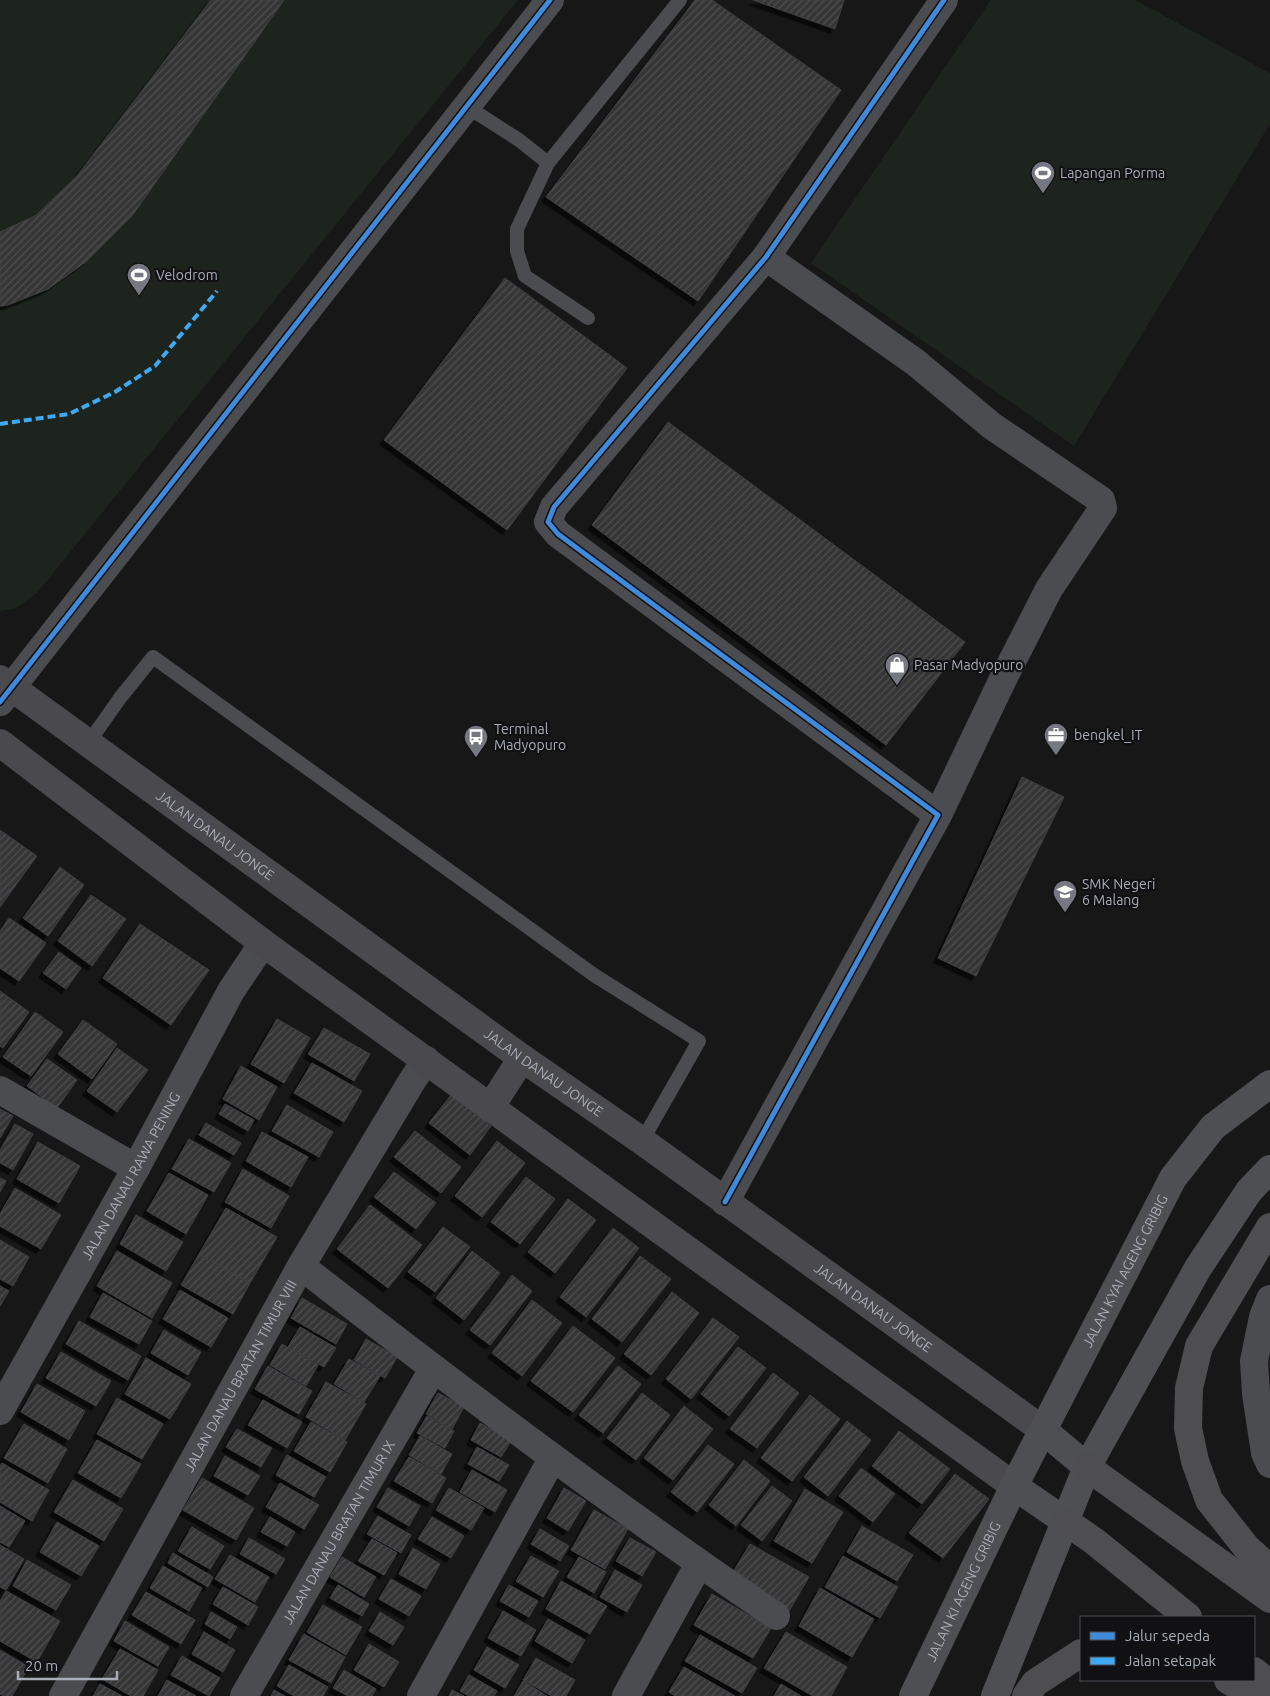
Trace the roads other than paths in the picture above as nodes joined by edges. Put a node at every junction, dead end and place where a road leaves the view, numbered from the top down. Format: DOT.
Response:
graph roads {
  1 [pos="550,0"];
  2 [pos="680,0"];
  3 [pos="944,0"];
  4 [pos="466,106"];
  5 [pos="548,163"];
  6 [pos="766,257"];
  7 [pos="588,318"];
  8 [pos="4,689"];
  9 [pos="88,742"];
  10 [pos="0,743"];
  11 [pos="938,815"];
  12 [pos="263,943"];
  13 [pos="522,1058"];
  14 [pos="426,1060"];
  15 [pos="1270,1084"];
  16 [pos="0,1090"];
  17 [pos="490,1108"];
  18 [pos="642,1142"];
  19 [pos="136,1168"];
  20 [pos="1270,1169"];
  21 [pos="725,1202"];
  22 [pos="1270,1227"];
  23 [pos="301,1266"];
  24 [pos="1268,1312"];
  25 [pos="433,1369"];
  26 [pos="0,1411"];
  27 [pos="1043,1430"];
  28 [pos="552,1459"];
  29 [pos="1270,1464"];
  30 [pos="1087,1467"];
  31 [pos="1014,1486"];
  32 [pos="1065,1521"];
  33 [pos="699,1564"];
  34 [pos="1270,1569"];
  35 [pos="1270,1599"];
  36 [pos="776,1616"];
  37 [pos="1187,1616"];
  38 [pos="1080,1654"];
  39 [pos="1255,1672"];
  40 [pos="1230,1681"];
  41 [pos="1270,1684"];
  42 [pos="62,1696"];
  43 [pos="244,1696"];
  44 [pos="420,1696"];
  45 [pos="626,1696"];
  46 [pos="913,1696"];
  47 [pos="996,1696"];
  48 [pos="1026,1696"];
  49 [pos="1254,1696"];
  1 -- 4 [label="street"];
  2 -- 5 [label="lane"];
  3 -- 6 [label="street"];
  4 -- 5 [label="lane"];
  4 -- 8 [label="street"];
  5 -- 7 [label="lane"];
  6 -- 11 [label="street"];
  6 -- 11 [label="street"];
  8 -- 9 [label="main road, JALAN DANAU JONGE"];
  9 -- 13 [label="main road, JALAN DANAU JONGE"];
  9 -- 18 [label="lane"];
  10 -- 12 [label="main road"];
  11 -- 21 [label="street"];
  12 -- 14 [label="main road"];
  12 -- 19 [label="street, JALAN DANAU RAWA PENING"];
  13 -- 17 [label="main road"];
  13 -- 18 [label="main road, JALAN DANAU JONGE"];
  14 -- 17 [label="main road"];
  14 -- 23 [label="street, JALAN DANAU BRATAN TIMUR VIII"];
  15 -- 27 [label="main road, JALAN KYAI AGENG GRIBIG"];
  16 -- 19 [label="street"];
  17 -- 31 [label="main road"];
  18 -- 21 [label="main road, JALAN DANAU JONGE"];
  19 -- 26 [label="street, JALAN DANAU RAWA PENING"];
  20 -- 30 [label="main road"];
  21 -- 27 [label="main road, JALAN DANAU JONGE"];
  22 -- 34 [label="highway"];
  23 -- 25 [label="street"];
  23 -- 42 [label="street, JALAN DANAU BRATAN TIMUR VIII"];
  24 -- 29 [label="street"];
  25 -- 28 [label="street"];
  25 -- 43 [label="street, JALAN DANAU BRATAN TIMUR IX"];
  27 -- 30 [label="main road, JALAN DANAU JONGE"];
  27 -- 31 [label="main road, JALAN KYAI AGENG GRIBIG"];
  28 -- 33 [label="street"];
  28 -- 44 [label="street"];
  30 -- 32 [label="main road"];
  30 -- 35 [label="highway"];
  31 -- 32 [label="main road"];
  31 -- 46 [label="main road, JALAN KI AGENG GRIBIG"];
  32 -- 37 [label="highway"];
  32 -- 47 [label="main road"];
  33 -- 36 [label="street"];
  33 -- 45 [label="street"];
  38 -- 48 [label="highway"];
  39 -- 41 [label="highway"];
  40 -- 49 [label="highway"];
}
